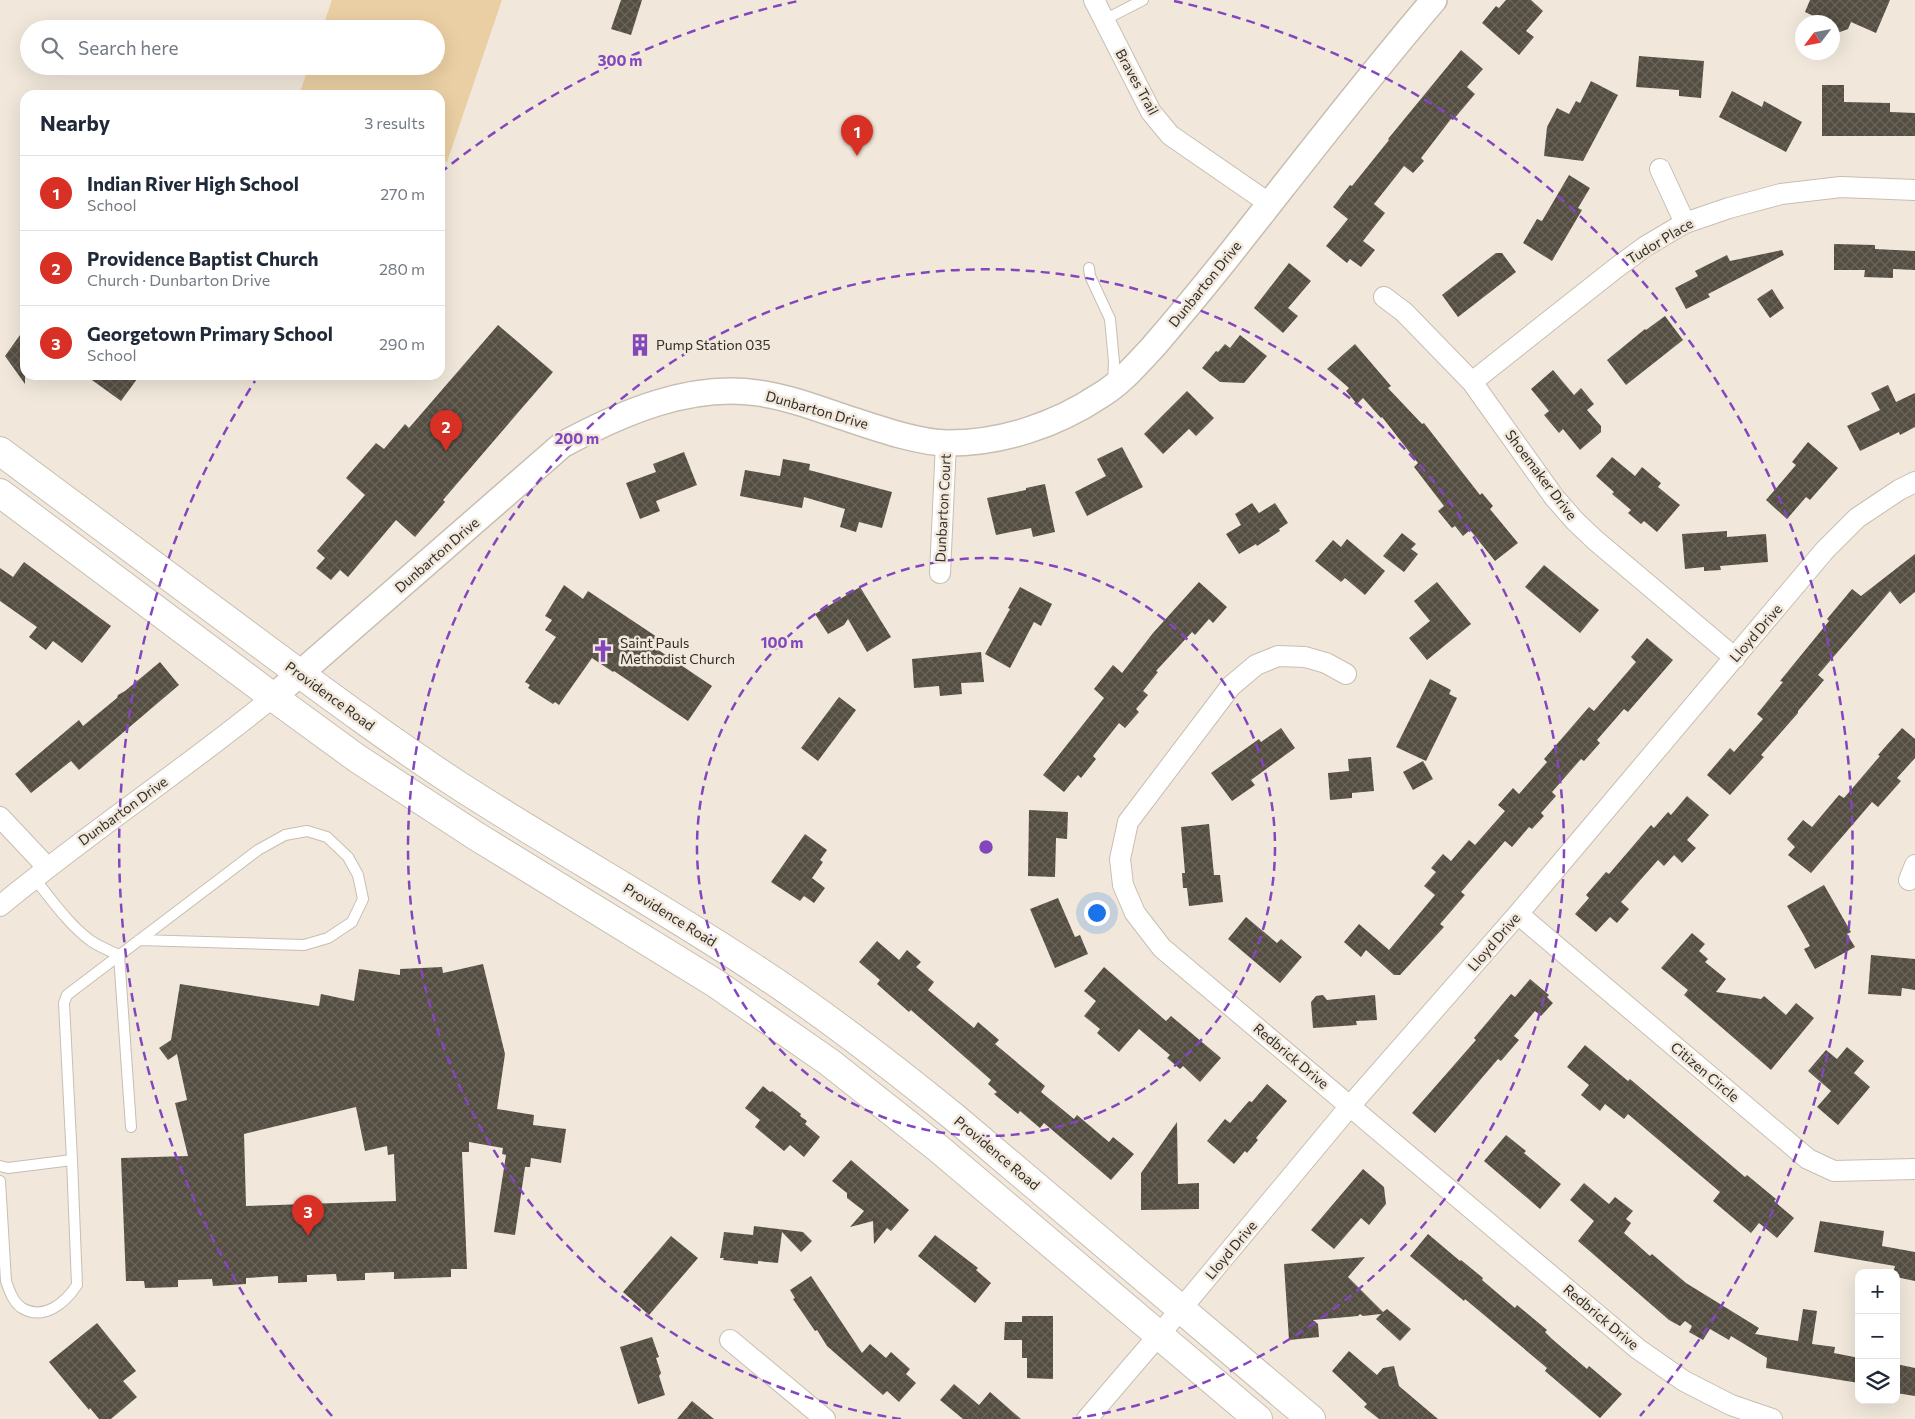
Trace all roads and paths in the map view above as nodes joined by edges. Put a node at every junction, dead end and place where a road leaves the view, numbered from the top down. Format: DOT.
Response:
graph roads {
  1 [pos="1094,0"];
  2 [pos="1144,0"];
  3 [pos="1434,0"];
  4 [pos="1104,20"];
  5 [pos="1660,169"];
  6 [pos="1915,190"];
  7 [pos="1270,204"];
  8 [pos="1685,223"];
  9 [pos="1089,268"];
  10 [pos="1384,297"];
  11 [pos="1472,382"];
  12 [pos="1113,386"];
  13 [pos="946,443"];
  14 [pos="0,451"];
  15 [pos="1915,482"];
  16 [pos="0,493"];
  17 [pos="940,573"];
  18 [pos="1735,658"];
  19 [pos="300,674"];
  20 [pos="1346,674"];
  21 [pos="273,697"];
  22 [pos="0,817"];
  23 [pos="41,872"];
  24 [pos="0,906"];
  25 [pos="1518,914"];
  26 [pos="139,940"];
  27 [pos="119,955"];
  28 [pos="1350,1106"];
  29 [pos="131,1127"];
  30 [pos="72,1160"];
  31 [pos="0,1166"];
  32 [pos="1915,1168"];
  33 [pos="0,1182"];
  34 [pos="1181,1309"];
  35 [pos="1159,1335"];
  36 [pos="730,1340"];
  37 [pos="825,1419"];
  38 [pos="1087,1419"];
  39 [pos="1258,1419"];
  40 [pos="1311,1419"];
  41 [pos="1772,1419"];
  1 -- 4 [label="street, Braves Trail"];
  2 -- 4 [label="lane"];
  3 -- 7 [label="street, Dunbarton Drive"];
  4 -- 7 [label="street, Braves Trail"];
  5 -- 8 [label="street"];
  6 -- 8 [label="street, Tudor Place"];
  7 -- 12 [label="street, Dunbarton Drive"];
  8 -- 11 [label="street, Tudor Place"];
  9 -- 12 [label="lane"];
  10 -- 11 [label="street, Shoemaker Drive"];
  11 -- 18 [label="street, Shoemaker Drive"];
  12 -- 13 [label="street, Dunbarton Drive"];
  13 -- 17 [label="street, Dunbarton Court"];
  13 -- 19 [label="street, Dunbarton Drive"];
  14 -- 19 [label="main road, Providence Road"];
  15 -- 18 [label="street, Lloyd Drive"];
  16 -- 21 [label="main road"];
  18 -- 25 [label="street, Lloyd Drive"];
  19 -- 21 [label="street, Dunbarton Drive"];
  19 -- 34 [label="main road, Providence Road"];
  20 -- 28 [label="street, Redbrick Drive"];
  21 -- 23 [label="street, Dunbarton Drive"];
  21 -- 35 [label="main road"];
  22 -- 23 [label="street"];
  23 -- 24 [label="street, Dunbarton Drive"];
  23 -- 27 [label="lane"];
  25 -- 28 [label="street, Lloyd Drive"];
  25 -- 32 [label="street, Citizen Circle"];
  26 -- 26 [label="lane"];
  26 -- 27 [label="lane"];
  27 -- 29 [label="lane"];
  27 -- 30 [label="lane"];
  28 -- 34 [label="street, Lloyd Drive"];
  28 -- 41 [label="street, Redbrick Drive"];
  30 -- 31 [label="lane"];
  30 -- 33 [label="lane"];
  34 -- 35 [label="street, Lloyd Drive"];
  34 -- 40 [label="main road, Providence Road"];
  35 -- 38 [label="street, Lloyd Drive"];
  35 -- 39 [label="main road"];
  36 -- 37 [label="street"];
}
